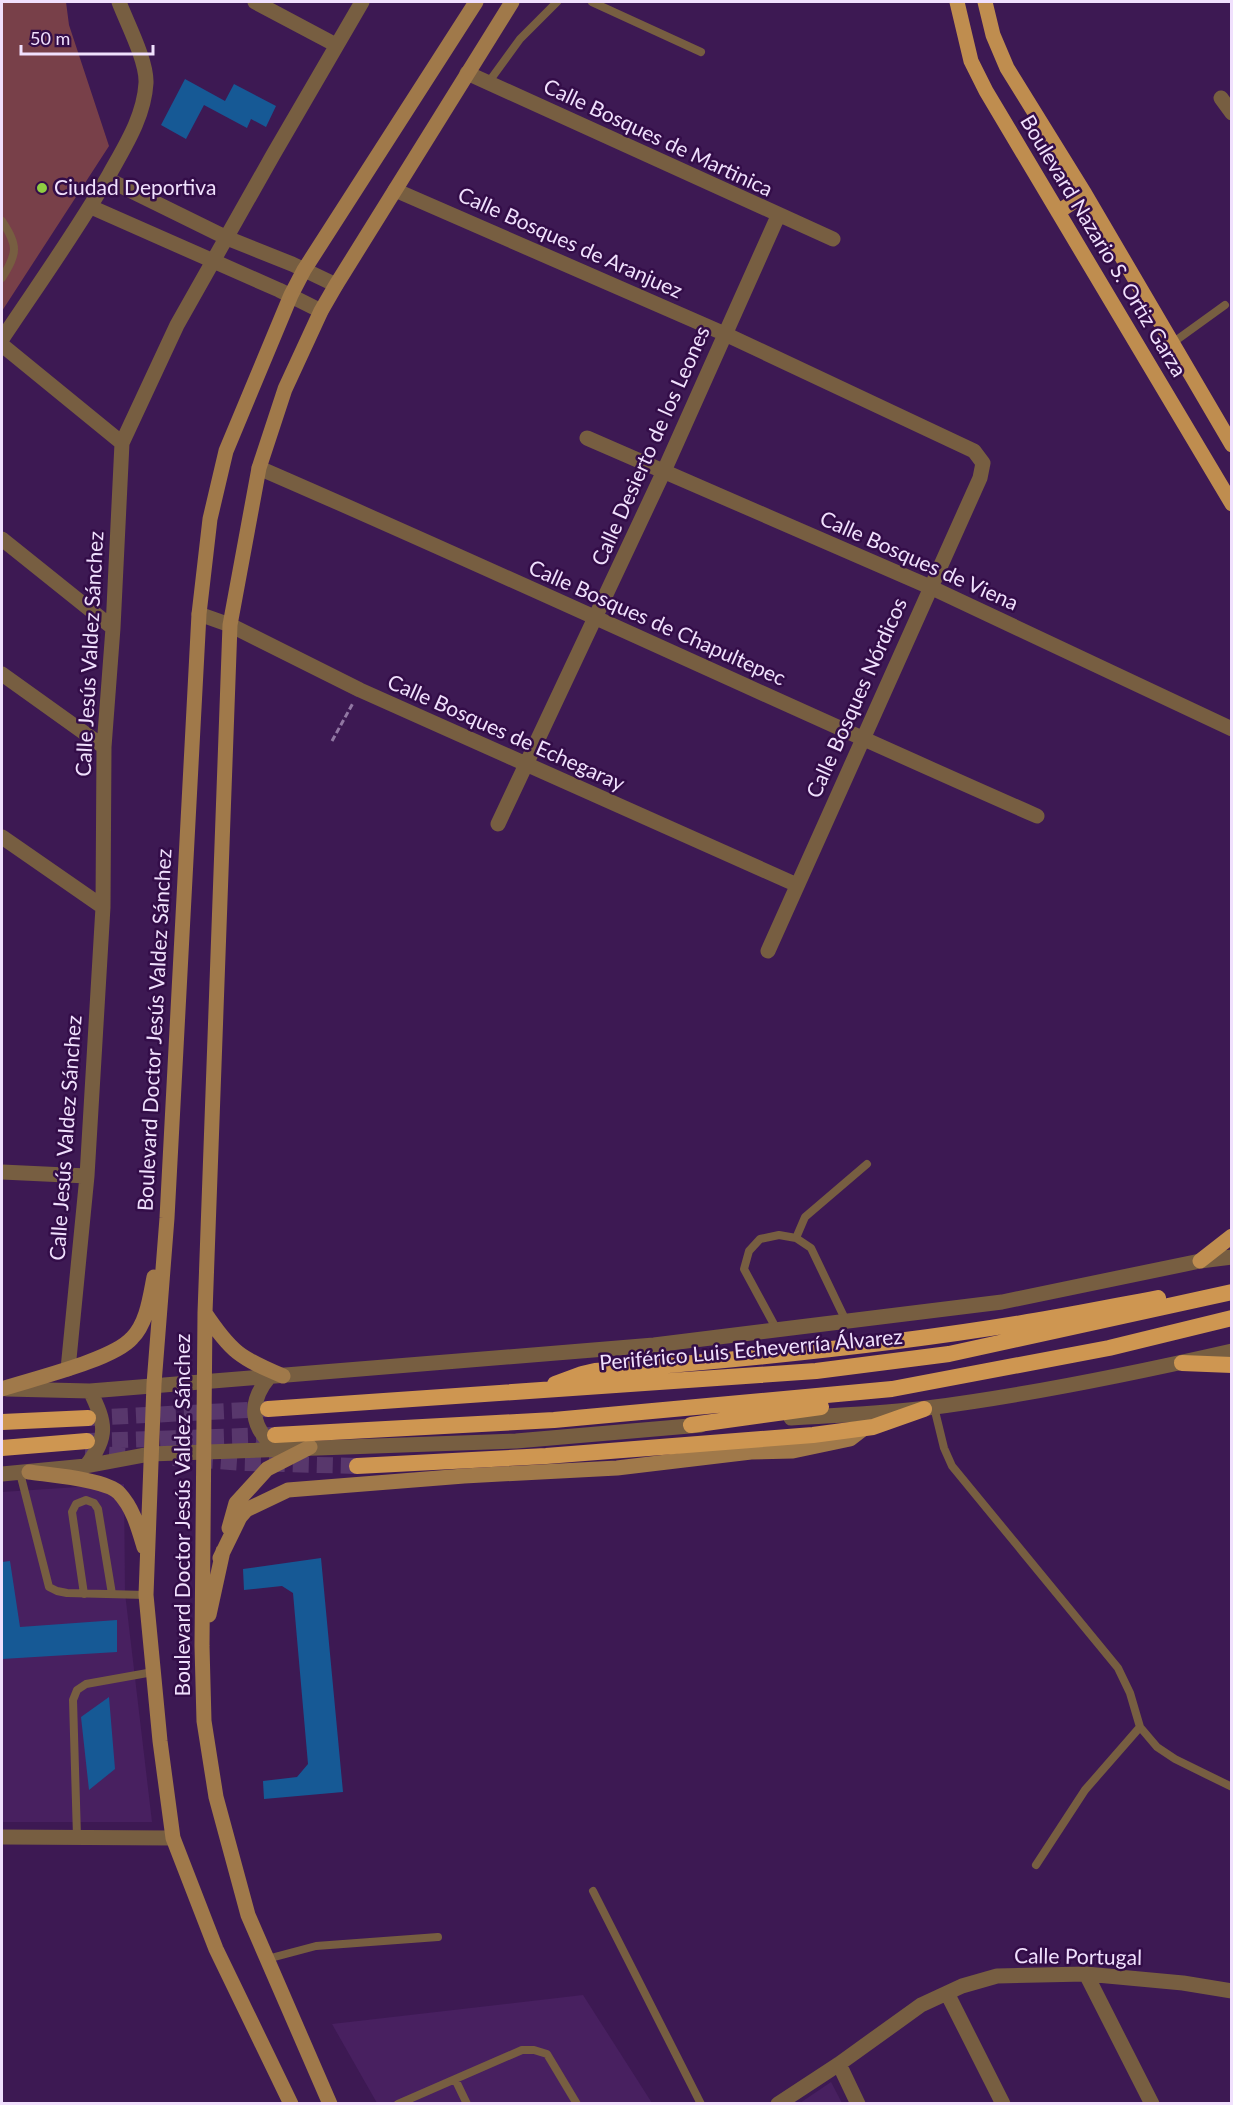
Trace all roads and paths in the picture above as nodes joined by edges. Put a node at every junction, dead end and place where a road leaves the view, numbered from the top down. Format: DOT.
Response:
graph roads {
  1 [pos="122,2"];
  2 [pos="255,2"];
  3 [pos="362,2"];
  4 [pos="476,2"];
  5 [pos="512,2"];
  6 [pos="557,2"];
  7 [pos="592,2"];
  8 [pos="957,2"];
  9 [pos="985,2"];
  10 [pos="336,45"];
  11 [pos="701,52"];
  12 [pos="467,73"];
  13 [pos="488,83"];
  14 [pos="1221,98"];
  15 [pos="1232,112"];
  16 [pos="106,179"];
  17 [pos="395,190"];
  18 [pos="1085,194"];
  19 [pos="91,207"];
  20 [pos="1058,212"];
  21 [pos="778,216"];
  22 [pos="2,221"];
  23 [pos="227,238"];
  24 [pos="833,239"];
  25 [pos="212,260"];
  26 [pos="304,270"];
  27 [pos="2,278"];
  28 [pos="336,285"];
  29 [pos="291,296"];
  30 [pos="1225,305"];
  31 [pos="321,311"];
  32 [pos="725,334"];
  33 [pos="2,339"];
  34 [pos="1171,344"];
  35 [pos="2,345"];
  36 [pos="587,438"];
  37 [pos="122,443"];
  38 [pos="1232,445"];
  39 [pos="983,463"];
  40 [pos="259,468"];
  41 [pos="664,471"];
  42 [pos="1232,504"];
  43 [pos="2,539"];
  44 [pos="930,587"];
  45 [pos="199,614"];
  46 [pos="596,617"];
  47 [pos="230,625"];
  48 [pos="113,628"];
  49 [pos="2,675"];
  50 [pos="360,690"];
  51 [pos="1232,729"];
  52 [pos="862,740"];
  53 [pos="332,741"];
  54 [pos="104,747"];
  55 [pos="525,765"];
  56 [pos="1037,816"];
  57 [pos="498,824"];
  58 [pos="2,837"];
  59 [pos="797,885"];
  60 [pos="103,907"];
  61 [pos="768,951"];
  62 [pos="867,1164"];
  63 [pos="2,1172"];
  64 [pos="87,1176"];
  65 [pos="166,1218"];
  66 [pos="1232,1236"];
  67 [pos="796,1238"];
  68 [pos="1231,1258"];
  69 [pos="1200,1262"];
  70 [pos="1228,1289"];
  71 [pos="205,1312"];
  72 [pos="1232,1318"];
  73 [pos="846,1321"];
  74 [pos="777,1330"];
  75 [pos="1232,1351"];
  76 [pos="1182,1363"];
  77 [pos="1232,1365"];
  78 [pos="68,1369"];
  79 [pos="276,1376"];
  80 [pos="204,1380"];
  81 [pos="154,1384"];
  82 [pos="2,1389"];
  83 [pos="892,1389"];
  84 [pos="540,1390"];
  85 [pos="90,1391"];
  86 [pos="929,1408"];
  87 [pos="268,1409"];
  88 [pos="88,1418"];
  89 [pos="2,1422"];
  90 [pos="691,1425"];
  91 [pos="863,1429"];
  92 [pos="276,1442"];
  93 [pos="310,1447"];
  94 [pos="2,1448"];
  95 [pos="86,1453"];
  96 [pos="150,1454"];
  97 [pos="203,1454"];
  98 [pos="357,1466"];
  99 [pos="25,1472"];
  100 [pos="2,1474"];
  101 [pos="147,1557"];
  102 [pos="220,1558"];
  103 [pos="84,1594"];
  104 [pos="112,1594"];
  105 [pos="146,1595"];
  106 [pos="202,1646"];
  107 [pos="153,1672"];
  108 [pos="1140,1727"];
  109 [pos="1232,1787"];
  110 [pos="2,1837"];
  111 [pos="77,1837"];
  112 [pos="173,1838"];
  113 [pos="1036,1865"];
  114 [pos="593,1892"];
  115 [pos="438,1937"];
  116 [pos="267,1959"];
  117 [pos="1086,1974"];
  118 [pos="1232,1991"];
  119 [pos="947,1993"];
  120 [pos="839,2064"];
  121 [pos="455,2079"];
  122 [pos="291,2103"];
  123 [pos="330,2103"];
  124 [pos="398,2103"];
  125 [pos="467,2103"];
  126 [pos="577,2103"];
  127 [pos="701,2103"];
  128 [pos="778,2103"];
  129 [pos="858,2103"];
  130 [pos="1003,2103"];
  131 [pos="1152,2103"];
  1 -- 16 [label="street"];
  2 -- 10 [label="street"];
  3 -- 10 [label="street, Calle Jesús Valdez Sánchez"];
  4 -- 26 [label="main road, Boulevard Doctor Jesús Valdez Sánchez"];
  5 -- 12 [label="main road, Boulevard Doctor Jesús Valdez Sánchez"];
  6 -- 13 [label="lane"];
  7 -- 11 [label="lane"];
  8 -- 20 [label="main road, Boulevard Nazario S. Ortiz Garza"];
  9 -- 18 [label="main road, Boulevard Nazario S. Ortiz Garza"];
  10 -- 23 [label="street, Calle Jesús Valdez Sánchez"];
  12 -- 13 [label="street, Calle Bosques de Martinica"];
  12 -- 17 [label="main road, Boulevard Doctor Jesús Valdez Sánchez"];
  13 -- 21 [label="street, Calle Bosques de Martinica"];
  14 -- 15 [label="street"];
  16 -- 19 [label="street"];
  16 -- 23 [label="street"];
  17 -- 28 [label="main road, Boulevard Doctor Jesús Valdez Sánchez"];
  17 -- 32 [label="street, Calle Bosques de Aranjuez"];
  18 -- 20 [label="main road"];
  18 -- 34 [label="main road, Boulevard Nazario S. Ortiz Garza"];
  19 -- 25 [label="street"];
  19 -- 33 [label="street"];
  20 -- 42 [label="main road, Boulevard Nazario S. Ortiz Garza"];
  21 -- 24 [label="street, Calle Bosques de Martinica"];
  21 -- 32 [label="street, Calle Desierto de los Leones"];
  22 -- 27 [label="lane"];
  23 -- 25 [label="street, Calle Jesús Valdez Sánchez"];
  23 -- 26 [label="street"];
  25 -- 29 [label="street"];
  25 -- 37 [label="street, Calle Jesús Valdez Sánchez"];
  26 -- 28 [label="street"];
  26 -- 29 [label="main road, Boulevard Doctor Jesús Valdez Sánchez"];
  28 -- 31 [label="main road, Boulevard Doctor Jesús Valdez Sánchez"];
  29 -- 31 [label="street"];
  29 -- 45 [label="main road, Boulevard Doctor Jesús Valdez Sánchez"];
  30 -- 34 [label="lane"];
  31 -- 40 [label="main road, Boulevard Doctor Jesús Valdez Sánchez"];
  32 -- 39 [label="street, Calle Bosques de Aranjuez"];
  32 -- 41 [label="street, Calle Desierto de los Leones"];
  34 -- 38 [label="main road, Boulevard Nazario S. Ortiz Garza"];
  35 -- 37 [label="street"];
  36 -- 41 [label="street, Calle Bosques de Viena"];
  37 -- 48 [label="street, Calle Jesús Valdez Sánchez"];
  39 -- 44 [label="street, Calle Bosques Nórdicos"];
  40 -- 46 [label="street, Calle Bosques de Chapultepec"];
  40 -- 47 [label="main road, Boulevard Doctor Jesús Valdez Sánchez"];
  41 -- 44 [label="street, Calle Bosques de Viena"];
  41 -- 46 [label="street, Calle Desierto de los Leones"];
  43 -- 48 [label="street"];
  44 -- 51 [label="street, Calle Bosques de Viena"];
  44 -- 52 [label="street, Calle Bosques Nórdicos"];
  45 -- 47 [label="street, Calle Bosques de Echegaray"];
  45 -- 65 [label="main road, Boulevard Doctor Jesús Valdez Sánchez"];
  46 -- 52 [label="street, Calle Bosques de Chapultepec"];
  46 -- 55 [label="street, Calle Desierto de los Leones"];
  47 -- 50 [label="street, Calle Bosques de Echegaray"];
  47 -- 71 [label="main road, Boulevard Doctor Jesús Valdez Sánchez"];
  48 -- 54 [label="street, Calle Jesús Valdez Sánchez"];
  49 -- 54 [label="street"];
  50 -- 53 [label="path"];
  50 -- 55 [label="street, Calle Bosques de Echegaray"];
  52 -- 56 [label="street, Calle Bosques de Chapultepec"];
  52 -- 59 [label="street, Calle Bosques Nórdicos"];
  54 -- 60 [label="street, Calle Jesús Valdez Sánchez"];
  55 -- 57 [label="street, Calle Desierto de los Leones"];
  55 -- 59 [label="street, Calle Bosques de Echegaray"];
  58 -- 60 [label="street"];
  59 -- 61 [label="street, Calle Bosques Nórdicos"];
  60 -- 64 [label="street, Calle Jesús Valdez Sánchez"];
  62 -- 67 [label="lane"];
  63 -- 64 [label="street"];
  64 -- 78 [label="street, Calle Jesús Valdez Sánchez"];
  65 -- 78 [label="main road"];
  65 -- 81 [label="main road, Boulevard Doctor Jesús Valdez Sánchez"];
  66 -- 69 [label="main road"];
  67 -- 73 [label="lane"];
  67 -- 74 [label="lane"];
  68 -- 69 [label="street"];
  69 -- 73 [label="street"];
  70 -- 84 [label="highway"];
  70 -- 84 [label="highway, Periférico Luis Echeverría Álvarez"];
  71 -- 79 [label="main road"];
  71 -- 80 [label="main road, Boulevard Doctor Jesús Valdez Sánchez"];
  72 -- 83 [label="highway"];
  73 -- 74 [label="street"];
  74 -- 79 [label="street"];
  75 -- 76 [label="street"];
  76 -- 77 [label="highway"];
  76 -- 86 [label="street"];
  78 -- 82 [label="main road"];
  79 -- 80 [label="street"];
  79 -- 92 [label="street"];
  80 -- 81 [label="street"];
  80 -- 97 [label="main road, Boulevard Doctor Jesús Valdez Sánchez"];
  81 -- 85 [label="street"];
  81 -- 96 [label="main road, Boulevard Doctor Jesús Valdez Sánchez"];
  82 -- 85 [label="street"];
  83 -- 90 [label="highway"];
  83 -- 92 [label="highway"];
  84 -- 87 [label="highway, Periférico Luis Echeverría Álvarez"];
  85 -- 95 [label="street"];
  86 -- 90 [label="street"];
  86 -- 91 [label="highway"];
  86 -- 108 [label="lane"];
  88 -- 89 [label="highway"];
  90 -- 93 [label="street"];
  91 -- 98 [label="highway"];
  91 -- 102 [label="main road"];
  92 -- 93 [label="street"];
  92 -- 97 [label="street"];
  93 -- 102 [label="main road"];
  94 -- 95 [label="highway"];
  95 -- 96 [label="street"];
  95 -- 99 [label="street"];
  96 -- 97 [label="street"];
  96 -- 101 [label="main road, Boulevard Doctor Jesús Valdez Sánchez"];
  97 -- 106 [label="main road, Boulevard Doctor Jesús Valdez Sánchez"];
  99 -- 100 [label="street"];
  99 -- 101 [label="main road"];
  99 -- 103 [label="lane"];
  101 -- 105 [label="main road, Boulevard Doctor Jesús Valdez Sánchez"];
  102 -- 106 [label="main road"];
  103 -- 104 [label="lane"];
  103 -- 104 [label="lane"];
  104 -- 105 [label="lane"];
  105 -- 107 [label="main road, Boulevard Doctor Jesús Valdez Sánchez"];
  106 -- 116 [label="main road, Boulevard Doctor Jesús Valdez Sánchez"];
  107 -- 111 [label="lane"];
  107 -- 112 [label="main road, Boulevard Doctor Jesús Valdez Sánchez"];
  108 -- 109 [label="lane"];
  108 -- 113 [label="lane"];
  110 -- 111 [label="street"];
  111 -- 112 [label="street"];
  112 -- 122 [label="main road, Boulevard Doctor Jesús Valdez Sánchez"];
  114 -- 127 [label="lane"];
  115 -- 116 [label="lane"];
  116 -- 123 [label="main road, Boulevard Doctor Jesús Valdez Sánchez"];
  117 -- 118 [label="street, Calle Portugal"];
  117 -- 119 [label="street, Calle Portugal"];
  117 -- 131 [label="street"];
  119 -- 120 [label="street, Calle Portugal"];
  119 -- 130 [label="street"];
  120 -- 128 [label="street, Calle Portugal"];
  120 -- 129 [label="street"];
  121 -- 124 [label="lane"];
  121 -- 125 [label="lane"];
  121 -- 126 [label="lane"];
}
